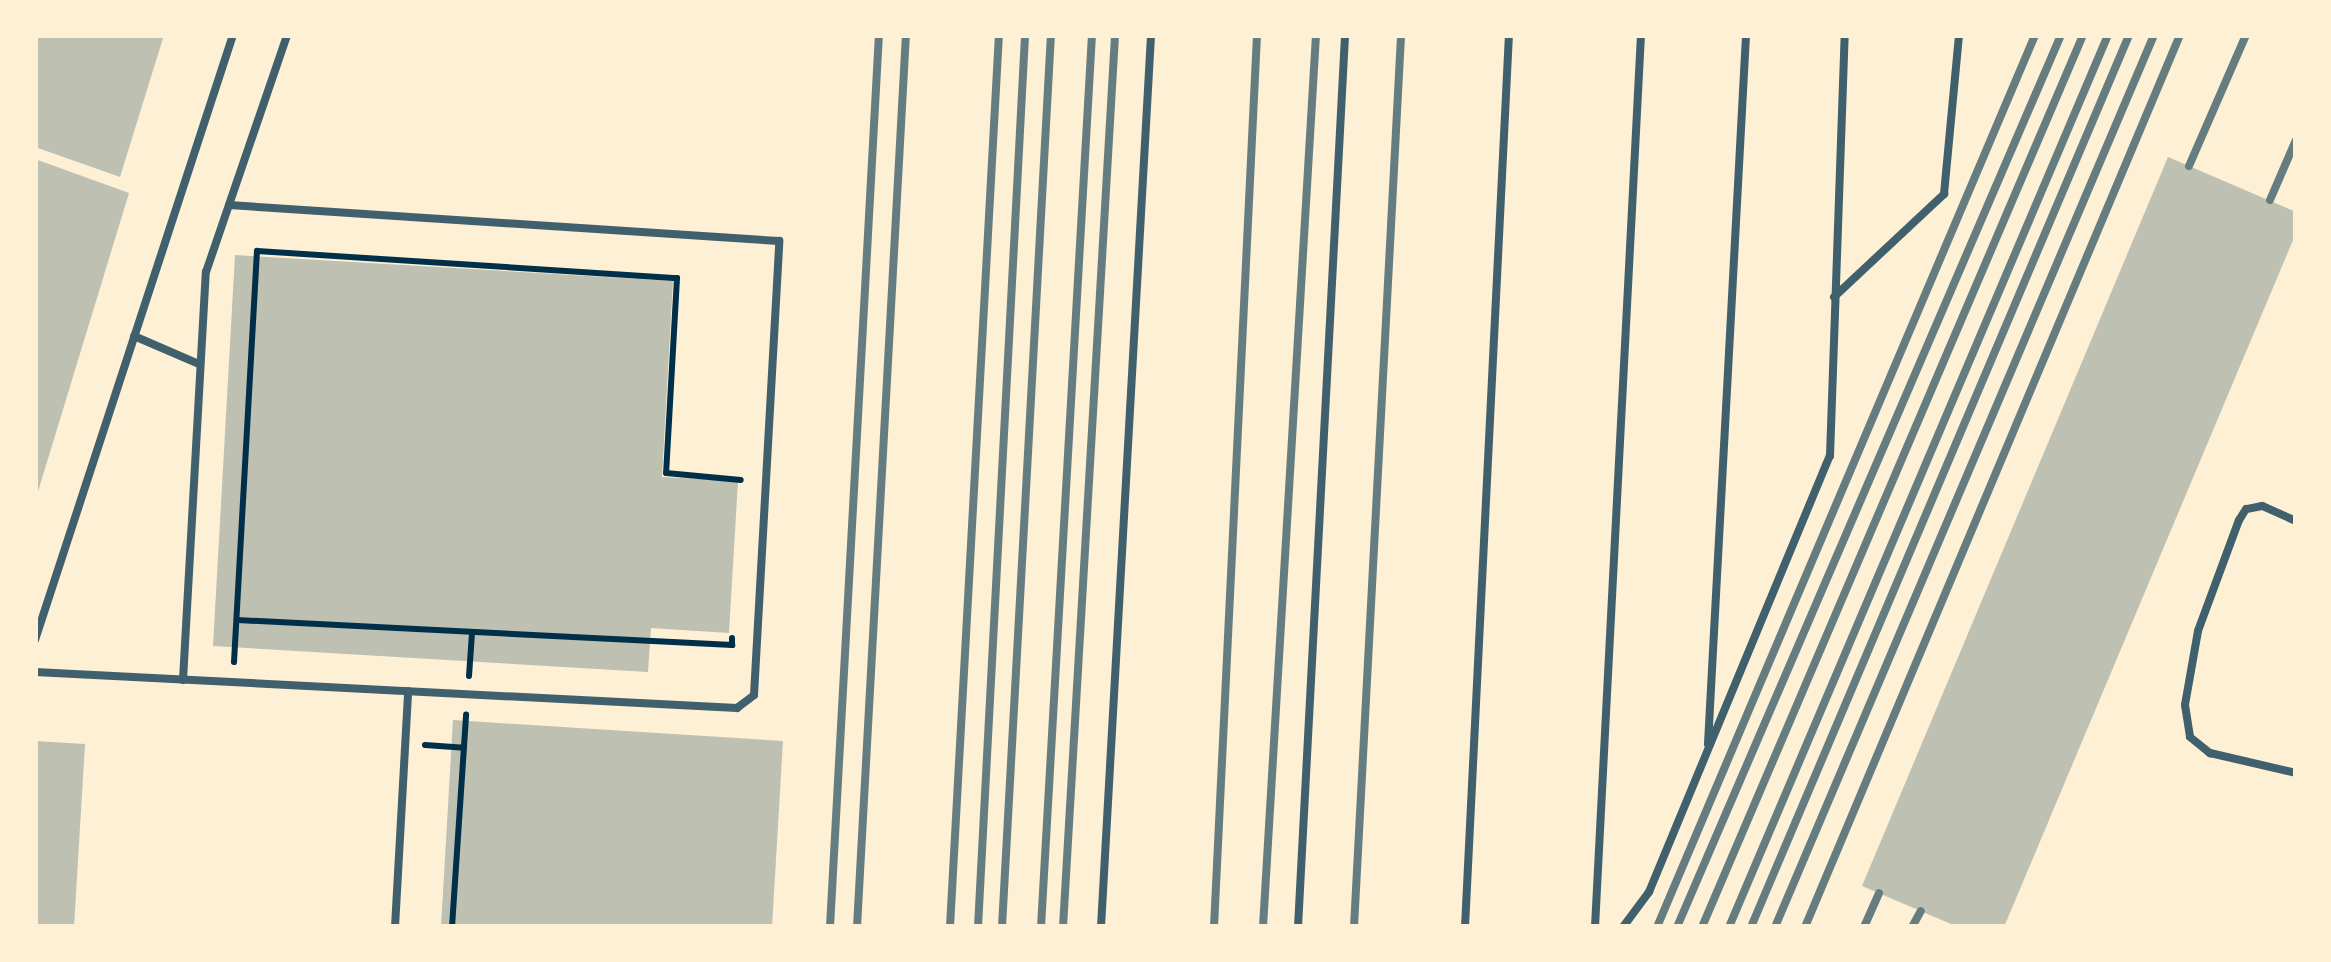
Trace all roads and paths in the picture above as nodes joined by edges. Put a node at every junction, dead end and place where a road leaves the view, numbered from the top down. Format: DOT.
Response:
graph roads {
  1 [pos="233,35"];
  2 [pos="287,35"];
  3 [pos="1152,35"];
  4 [pos="1346,35"];
  5 [pos="1509,35"];
  6 [pos="1641,35"];
  7 [pos="1746,35"];
  8 [pos="1846,35"];
  9 [pos="1959,35"];
  10 [pos="229,205"];
  11 [pos="1834,297"];
  12 [pos="134,336"];
  13 [pos="200,364"];
  14 [pos="740,496"];
  15 [pos="2296,521"];
  16 [pos="236,620"];
  17 [pos="733,626"];
  18 [pos="472,633"];
  19 [pos="35,640"];
  20 [pos="235,648"];
  21 [pos="470,662"];
  22 [pos="35,672"];
  23 [pos="183,680"];
  24 [pos="408,691"];
  25 [pos="466,722"];
  26 [pos="452,747"];
  27 [pos="464,748"];
  28 [pos="1708,750"];
  29 [pos="2296,772"];
  30 [pos="395,927"];
  31 [pos="452,927"];
  32 [pos="1102,927"];
  33 [pos="1298,927"];
  34 [pos="1465,927"];
  35 [pos="1595,927"];
  36 [pos="1623,927"];
  1 -- 12 [label="lane"];
  2 -- 10 [label="lane"];
  3 -- 32 [label="lane"];
  4 -- 33 [label="lane"];
  5 -- 34 [label="lane"];
  6 -- 35 [label="lane"];
  7 -- 28 [label="lane"];
  8 -- 11 [label="lane"];
  9 -- 11 [label="lane"];
  10 -- 13 [label="lane"];
  10 -- 24 [label="lane"];
  11 -- 28 [label="lane"];
  12 -- 13 [label="lane"];
  12 -- 19 [label="lane"];
  13 -- 23 [label="lane"];
  14 -- 16 [label="path"];
  15 -- 29 [label="lane"];
  16 -- 18 [label="path"];
  16 -- 20 [label="path"];
  17 -- 18 [label="path"];
  18 -- 21 [label="path"];
  22 -- 23 [label="lane"];
  23 -- 24 [label="lane"];
  24 -- 30 [label="lane"];
  25 -- 27 [label="path"];
  26 -- 27 [label="path"];
  27 -- 31 [label="path"];
  28 -- 36 [label="lane"];
}
